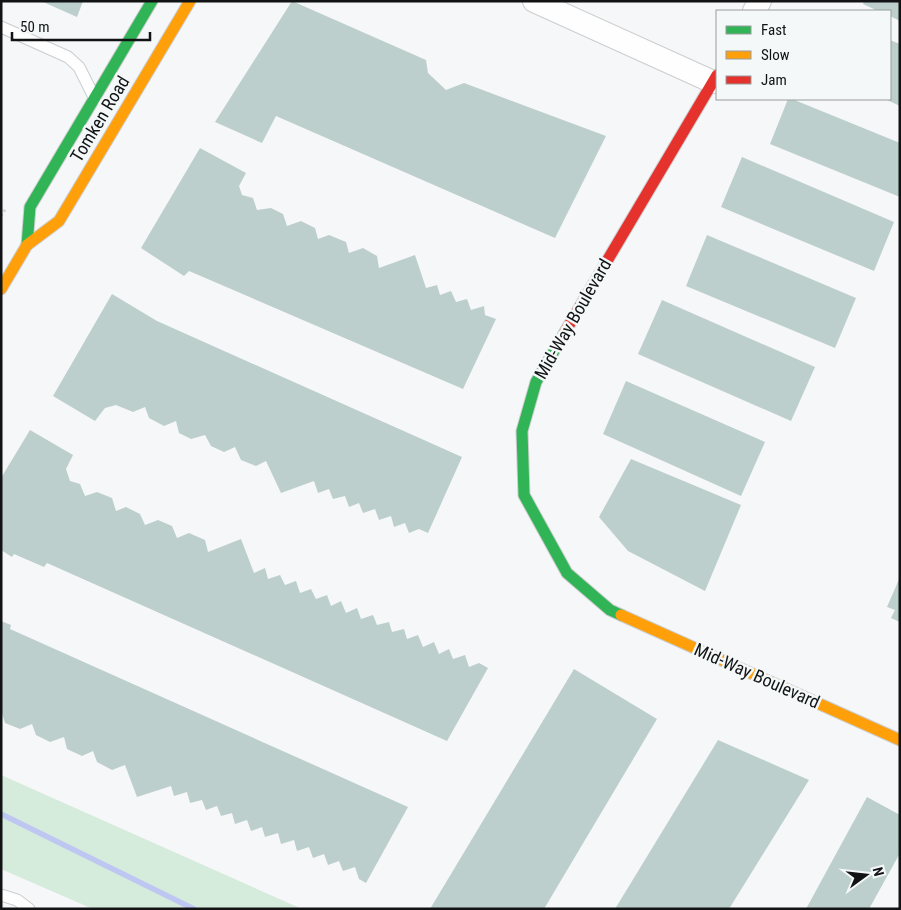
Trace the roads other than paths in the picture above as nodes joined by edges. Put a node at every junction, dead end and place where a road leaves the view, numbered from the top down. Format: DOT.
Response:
graph roads {
  1 [pos="152,1"];
  2 [pos="190,1"];
  3 [pos="534,1"];
  4 [pos="1,27"];
  5 [pos="715,78"];
  6 [pos="94,99"];
  7 [pos="28,245"];
  8 [pos="1,288"];
  9 [pos="900,740"];
  10 [pos="1,895"];
  11 [pos="29,909"];
  1 -- 6 [label="street, Tomken Road"];
  2 -- 7 [label="street, Tomken Road"];
  3 -- 5 [label="street, Mid-Way Boulevard"];
  4 -- 6 [label="lane"];
  5 -- 9 [label="street, Mid-Way Boulevard"];
  6 -- 7 [label="street, Tomken Road"];
  7 -- 8 [label="street, Tomken Road"];
  10 -- 11 [label="lane"];
}
